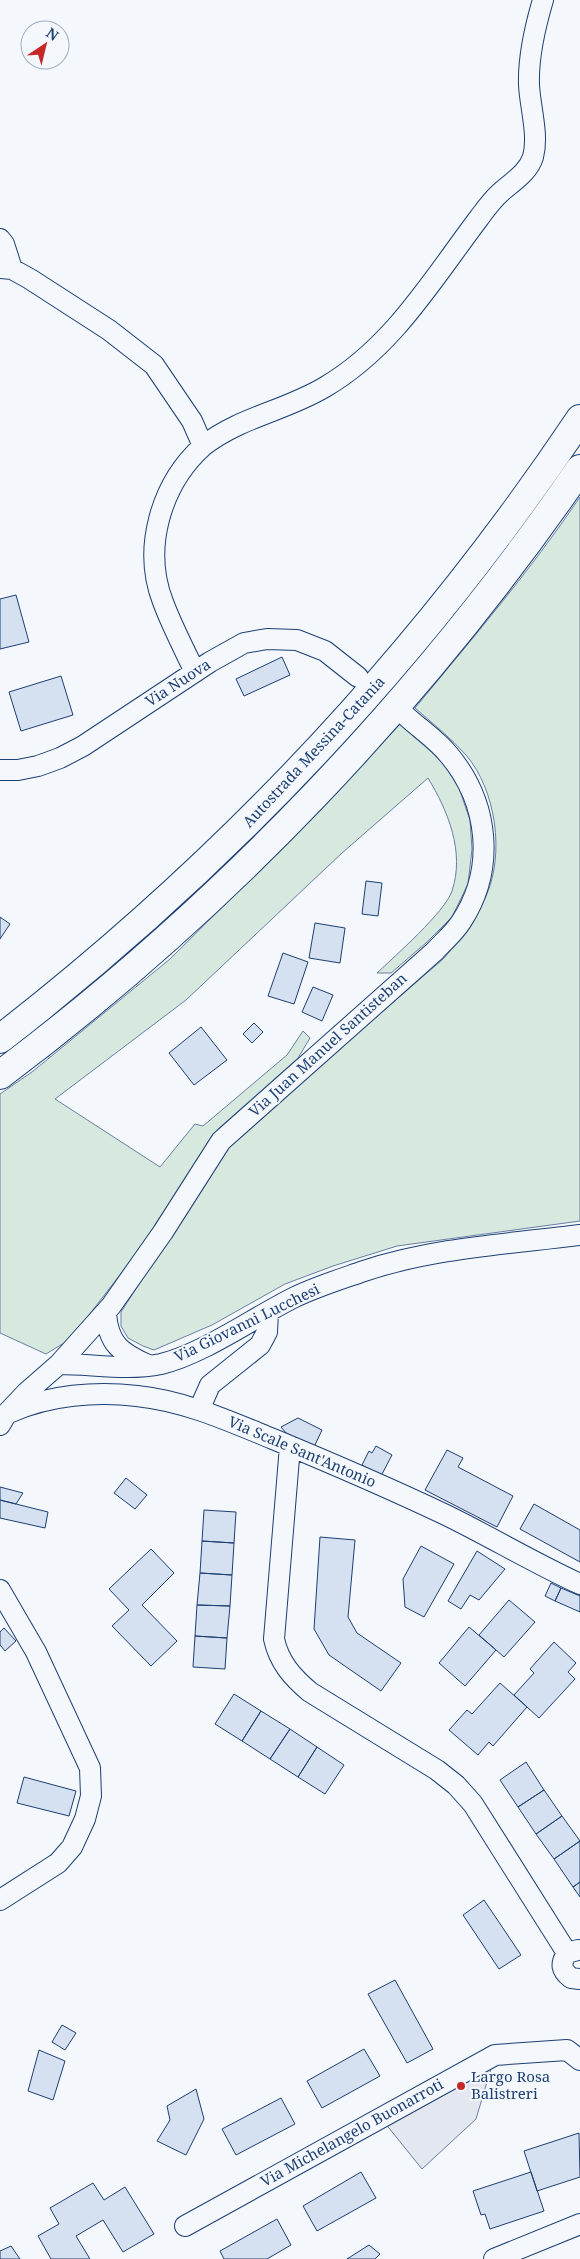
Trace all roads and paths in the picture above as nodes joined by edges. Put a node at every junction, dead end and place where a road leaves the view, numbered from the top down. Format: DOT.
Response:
graph roads {
  1 [pos="544,0"];
  2 [pos="0,239"];
  3 [pos="6,269"];
  4 [pos="580,419"];
  5 [pos="203,446"];
  6 [pos="580,469"];
  7 [pos="195,672"];
  8 [pos="358,677"];
  9 [pos="406,716"];
  10 [pos="0,770"];
  11 [pos="0,1039"];
  12 [pos="0,1075"];
  13 [pos="580,1235"];
  14 [pos="268,1312"];
  15 [pos="106,1313"];
  16 [pos="59,1364"];
  17 [pos="148,1365"];
  18 [pos="27,1392"];
  19 [pos="46,1400"];
  20 [pos="199,1410"];
  21 [pos="4,1419"];
  22 [pos="290,1446"];
  23 [pos="580,1584"];
  24 [pos="0,1590"];
  25 [pos="0,1900"];
  26 [pos="574,1952"];
  27 [pos="580,1979"];
  28 [pos="580,2060"];
  29 [pos="580,2224"];
  30 [pos="185,2226"];
  31 [pos="494,2259"];
  1 -- 5 [label="street"];
  2 -- 3 [label="street"];
  3 -- 5 [label="street"];
  4 -- 11 [label="highway, Autostrada Messina-Catania"];
  5 -- 7 [label="street"];
  6 -- 12 [label="highway, Autostrada Messina-Catania"];
  7 -- 8 [label="street, Via Nuova"];
  7 -- 10 [label="street, Via Nuova"];
  9 -- 15 [label="street, Via Juan Manuel Santisteban"];
  13 -- 14 [label="street, Via Giovanni Lucchesi"];
  14 -- 17 [label="street, Via Giovanni Lucchesi"];
  14 -- 20 [label="street"];
  15 -- 16 [label="street, Via Juan Manuel Santisteban"];
  15 -- 17 [label="street"];
  16 -- 17 [label="street, Via Giovanni Lucchesi"];
  16 -- 18 [label="street, Via Juan Manuel Santisteban"];
  18 -- 19 [label="street"];
  18 -- 21 [label="street, Via Juan Manuel Santisteban"];
  19 -- 20 [label="street, Via Scale Sant'Antonio"];
  19 -- 21 [label="street, Via Scale Sant'Antonio"];
  20 -- 22 [label="street, Via Scale Sant'Antonio"];
  22 -- 23 [label="street, Via Scale Sant'Antonio"];
  22 -- 26 [label="street"];
  24 -- 25 [label="street"];
  26 -- 27 [label="street"];
  28 -- 30 [label="street, Via Michelangelo Buonarroti"];
  29 -- 31 [label="street"];
}
